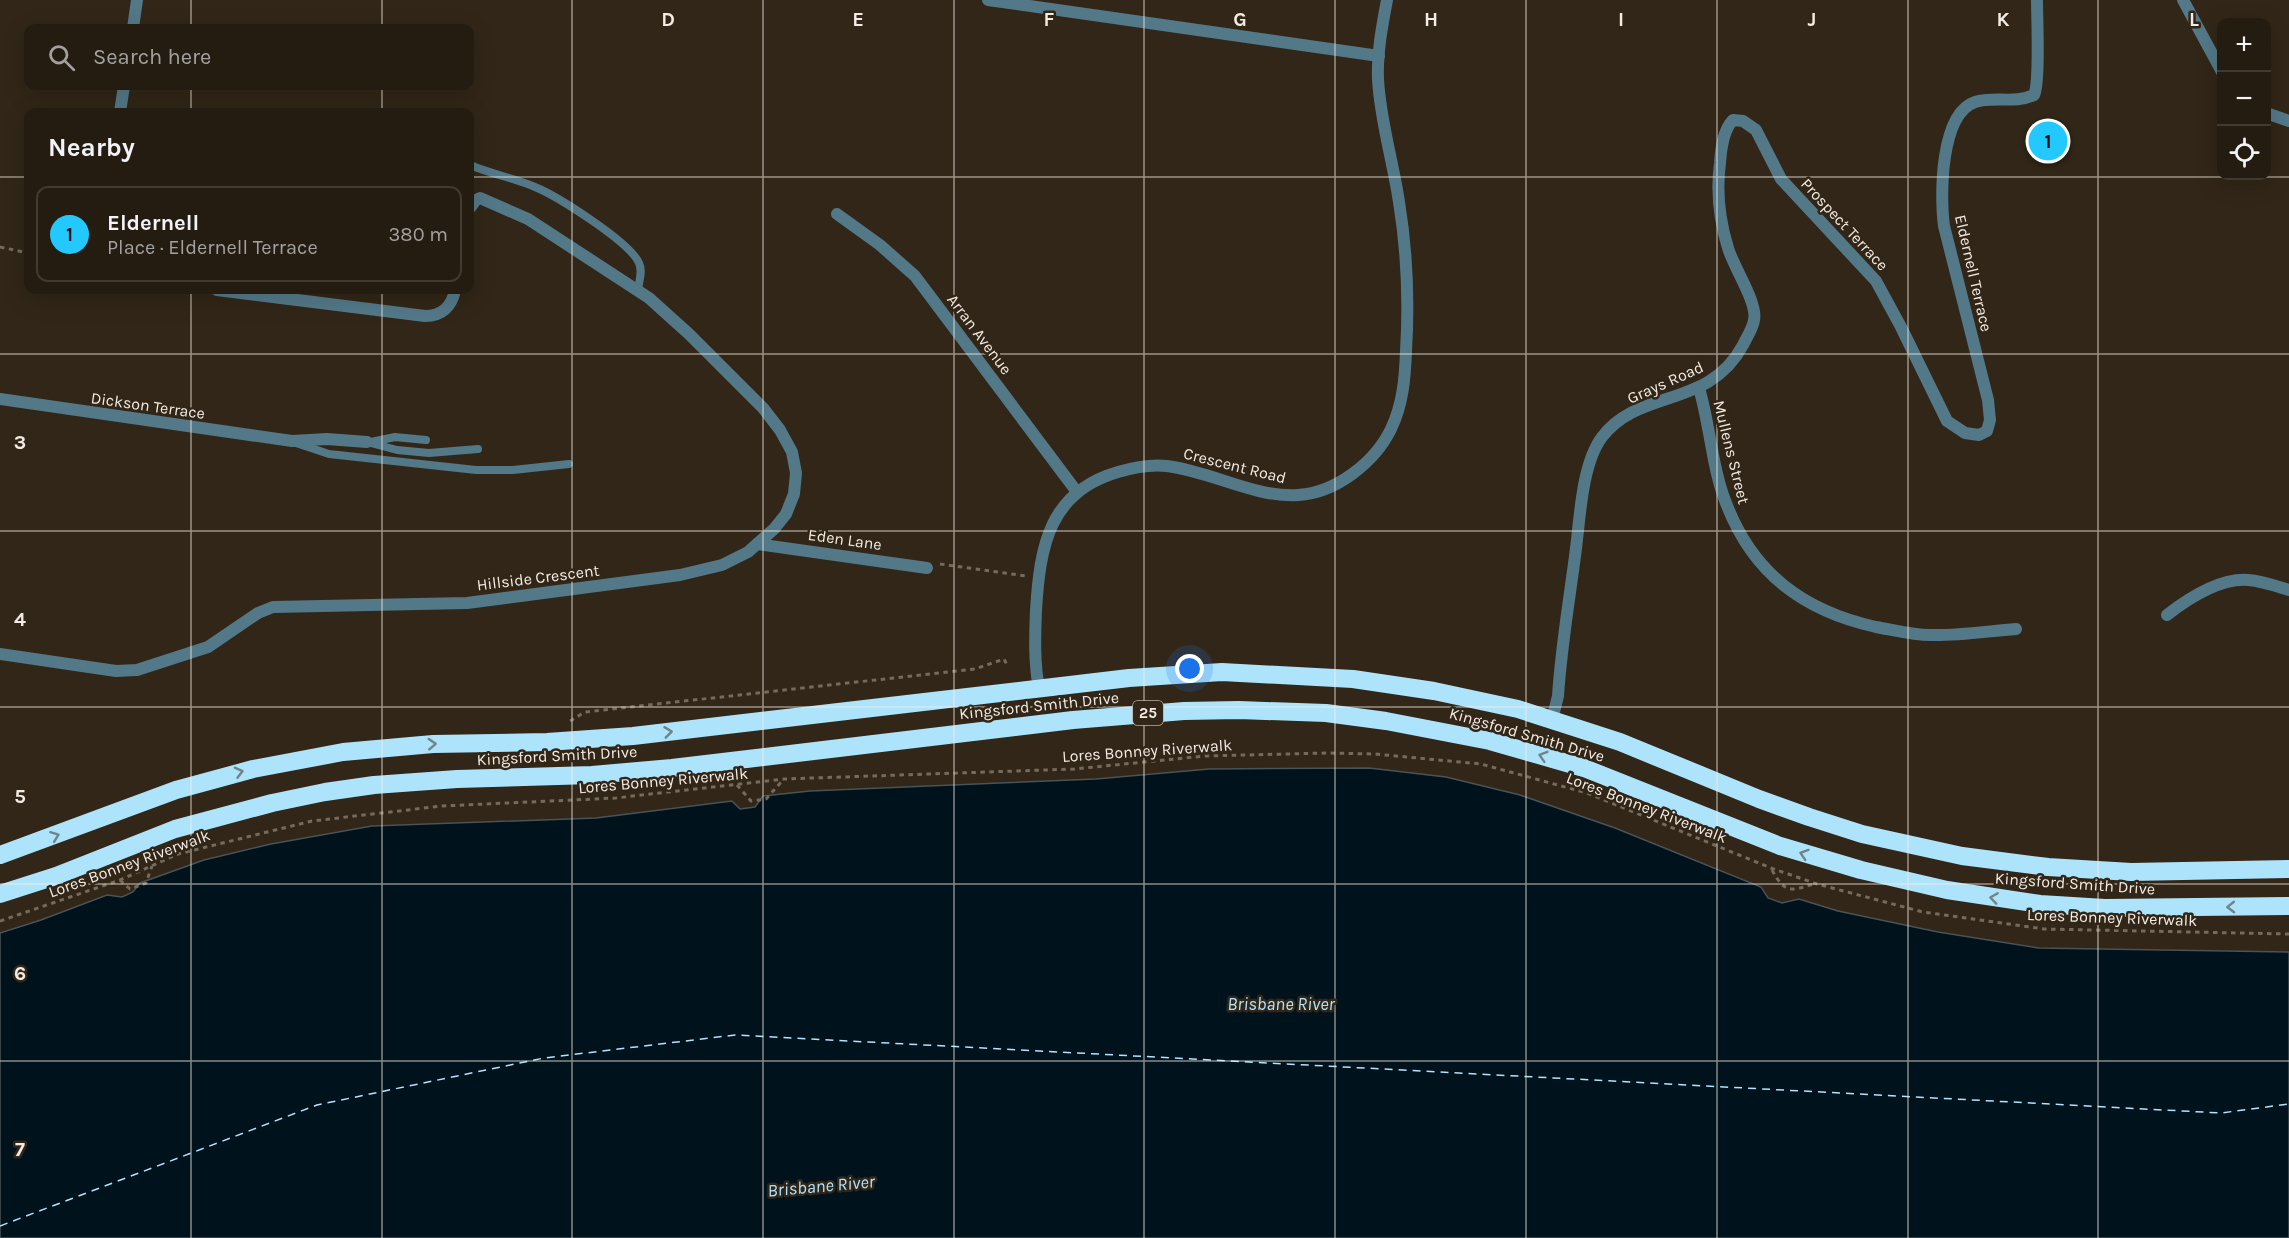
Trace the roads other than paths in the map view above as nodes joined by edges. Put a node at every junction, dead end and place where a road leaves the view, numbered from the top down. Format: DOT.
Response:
graph roads {
  1 [pos="137,0"];
  2 [pos="988,0"];
  3 [pos="1387,0"];
  4 [pos="2037,0"];
  5 [pos="2183,0"];
  6 [pos="134,24"];
  7 [pos="1379,56"];
  8 [pos="2217,63"];
  9 [pos="123,90"];
  10 [pos="121,108"];
  11 [pos="2271,114"];
  12 [pos="1739,120"];
  13 [pos="2289,121"];
  14 [pos="474,166"];
  15 [pos="474,203"];
  16 [pos="837,214"];
  17 [pos="638,290"];
  18 [pos="250,294"];
  19 [pos="454,294"];
  20 [pos="1698,388"];
  21 [pos="0,399"];
  22 [pos="1982,434"];
  23 [pos="426,440"];
  24 [pos="292,441"];
  25 [pos="367,442"];
  26 [pos="478,449"];
  27 [pos="568,464"];
  28 [pos="1077,492"];
  29 [pos="757,544"];
  30 [pos="931,565"];
  31 [pos="2289,590"];
  32 [pos="2167,615"];
  33 [pos="2016,629"];
  34 [pos="0,654"];
  35 [pos="1039,689"];
  36 [pos="1552,720"];
  37 [pos="0,855"];
  38 [pos="2289,870"];
  39 [pos="0,894"];
  40 [pos="2289,906"];
  1 -- 6 [label="street"];
  2 -- 7 [label="street"];
  3 -- 7 [label="street, Crescent Road"];
  4 -- 22 [label="street, Eldernell Terrace"];
  5 -- 8 [label="street"];
  7 -- 28 [label="street, Crescent Road"];
  9 -- 10 [label="street"];
  11 -- 13 [label="street"];
  12 -- 20 [label="street, Grays Road"];
  12 -- 22 [label="street, Prospect Terrace"];
  14 -- 17 [label="lane"];
  15 -- 17 [label="street, Hillside Crescent"];
  16 -- 28 [label="street, Arran Avenue"];
  17 -- 29 [label="street, Hillside Crescent"];
  18 -- 19 [label="street"];
  20 -- 33 [label="street, Mullens Street"];
  20 -- 36 [label="street, Grays Road"];
  21 -- 24 [label="street, Dickson Terrace"];
  23 -- 25 [label="lane, Dickson Terrace"];
  24 -- 25 [label="street, Dickson Terrace"];
  24 -- 27 [label="lane, Dickson Terrace"];
  25 -- 26 [label="lane, Dickson Terrace"];
  28 -- 35 [label="street, Crescent Road"];
  29 -- 30 [label="street, Eden Lane"];
  29 -- 34 [label="street, Hillside Crescent"];
  31 -- 32 [label="street"];
  35 -- 36 [label="highway, Kingsford Smith Drive / 25"];
  37 -- 35 [label="highway, Kingsford Smith Drive / 25, one-way"];
  36 -- 38 [label="highway, Kingsford Smith Drive / 25"];
  40 -- 39 [label="highway, Kingsford Smith Drive / 25, one-way"];
}
